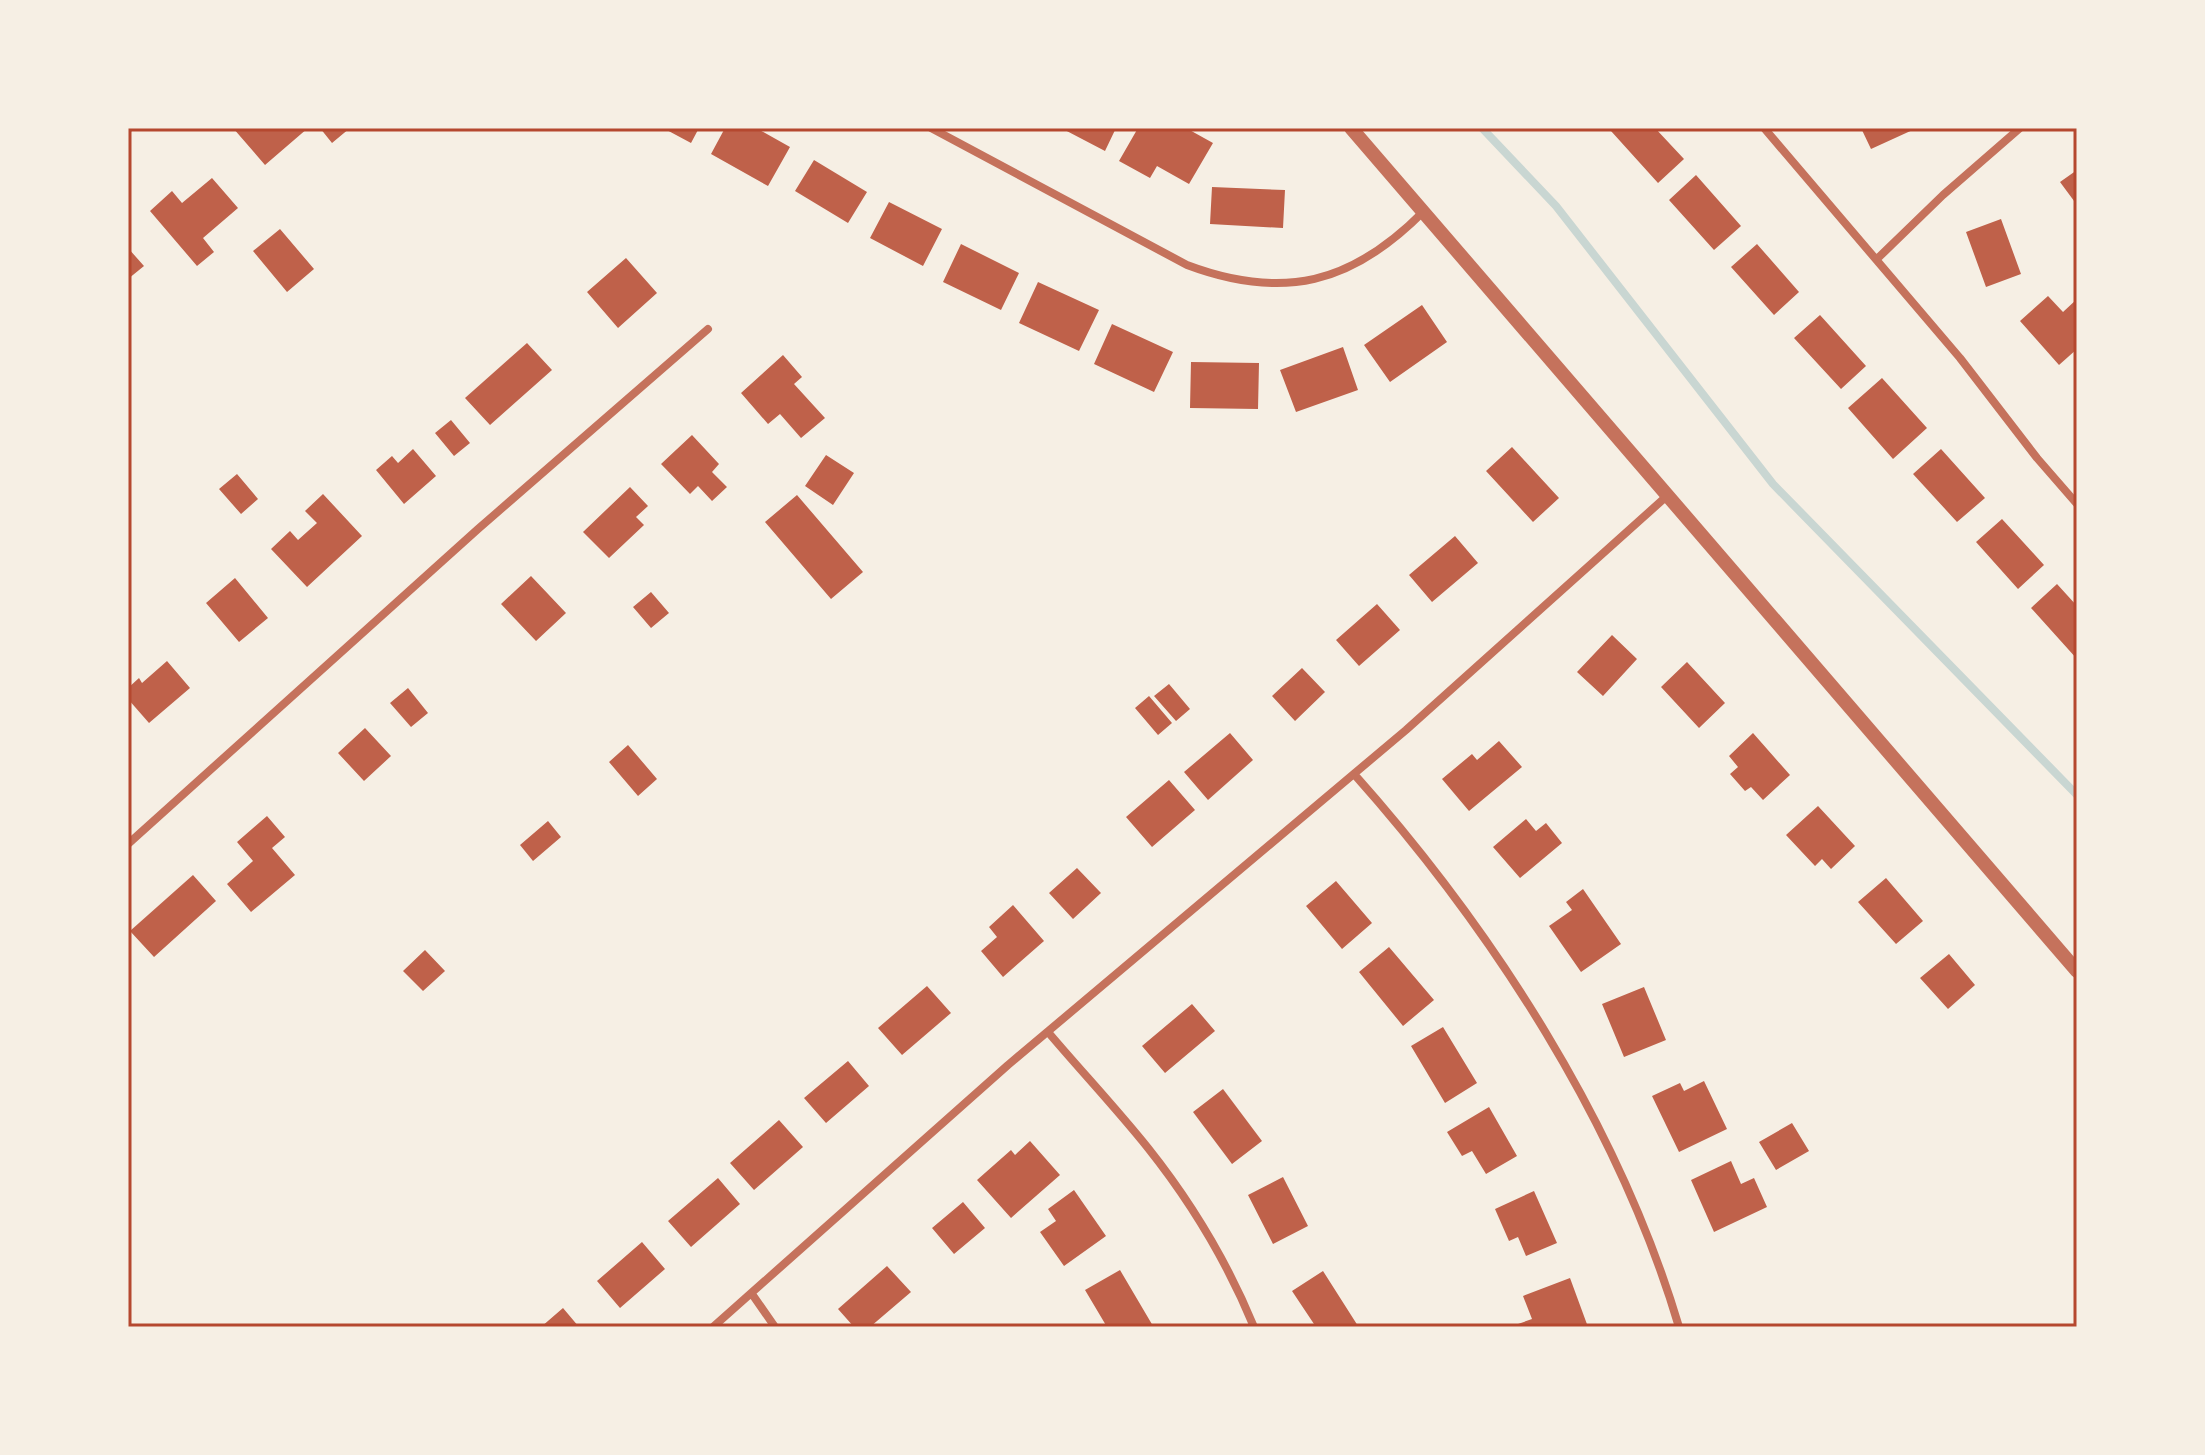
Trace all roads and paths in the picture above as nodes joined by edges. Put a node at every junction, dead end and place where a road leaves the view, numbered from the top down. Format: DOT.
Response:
graph roads {
  1 [pos="931,128"];
  2 [pos="1351,128"];
  3 [pos="1764,128"];
  4 [pos="2020,128"];
  5 [pos="1425,211"];
  6 [pos="1877,259"];
  7 [pos="708,329"];
  8 [pos="1668,495"];
  9 [pos="2077,504"];
  10 [pos="1354,774"];
  11 [pos="128,844"];
  12 [pos="2077,971"];
  13 [pos="1048,1032"];
  14 [pos="752,1294"];
  15 [pos="713,1327"];
  16 [pos="775,1327"];
  17 [pos="1254,1327"];
  18 [pos="1679,1327"];
  1 -- 5 [label="street"];
  2 -- 5 [label="street"];
  3 -- 6 [label="street"];
  4 -- 6 [label="street"];
  5 -- 8 [label="street"];
  6 -- 9 [label="street"];
  7 -- 11 [label="street"];
  8 -- 10 [label="street"];
  8 -- 12 [label="street"];
  10 -- 13 [label="street"];
  10 -- 18 [label="street"];
  13 -- 14 [label="street"];
  13 -- 17 [label="street"];
  14 -- 15 [label="street"];
  14 -- 16 [label="street"];
}
